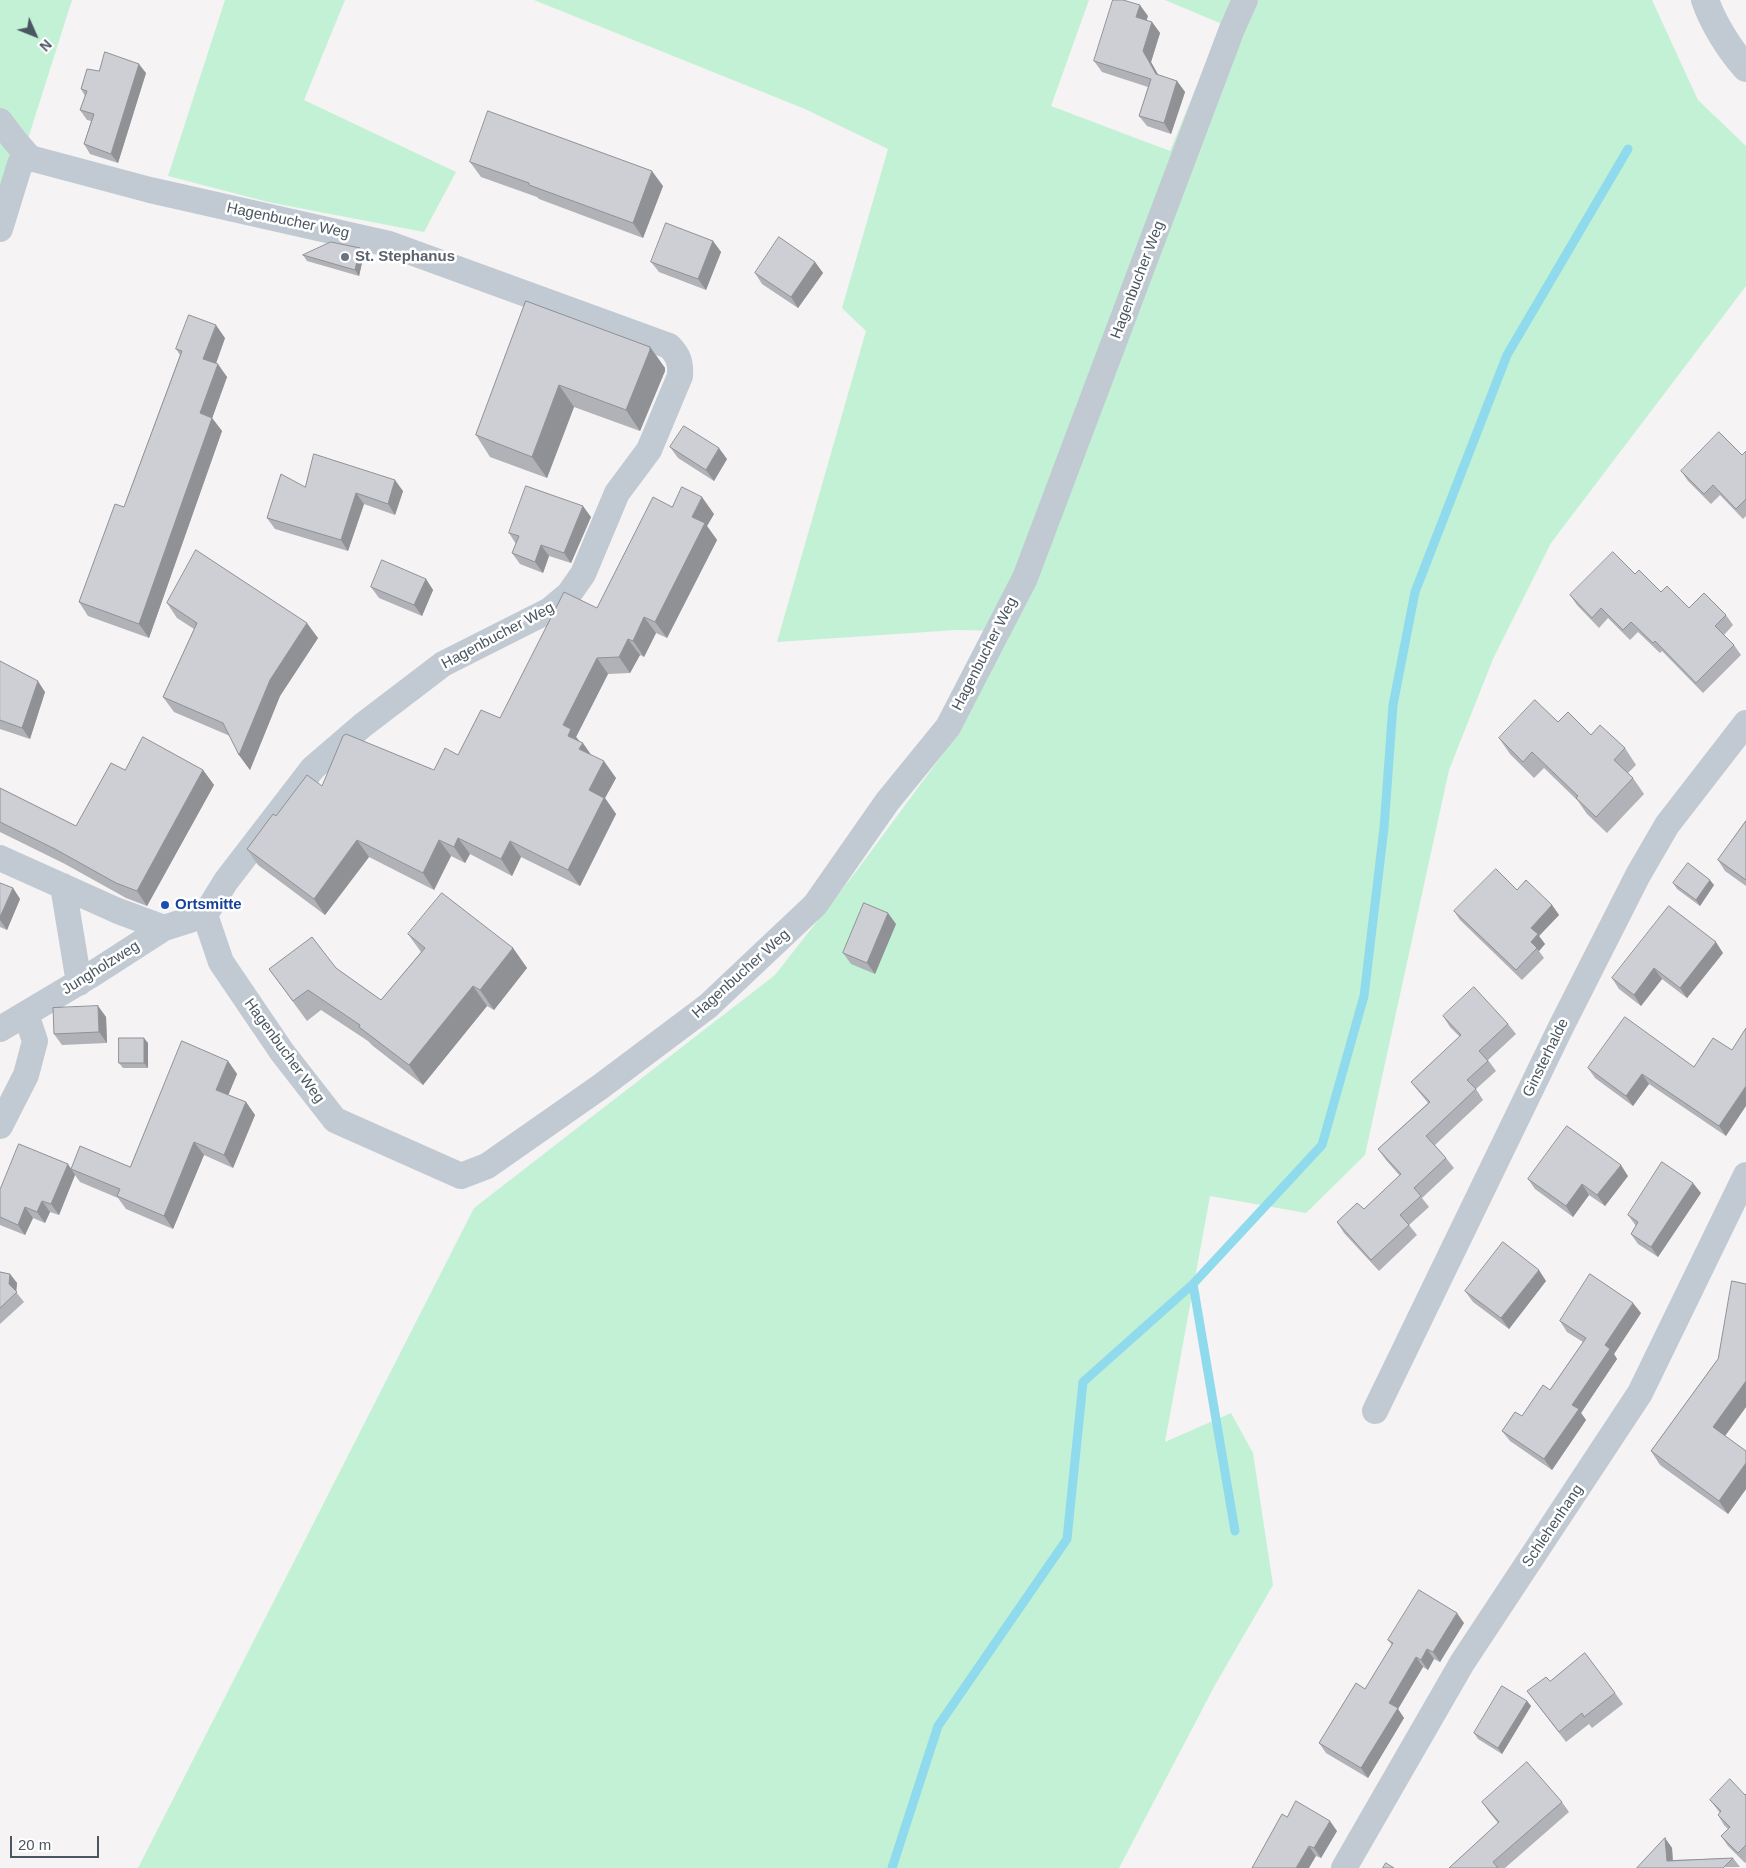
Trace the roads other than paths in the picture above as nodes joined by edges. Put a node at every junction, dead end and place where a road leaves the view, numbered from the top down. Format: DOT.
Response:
graph roads {
  1 [pos="1245,0"];
  2 [pos="1705,0"];
  3 [pos="1746,68"];
  4 [pos="0,121"];
  5 [pos="30,158"];
  6 [pos="0,228"];
  7 [pos="1746,723"];
  8 [pos="0,858"];
  9 [pos="63,886"];
  10 [pos="205,915"];
  11 [pos="164,928"];
  12 [pos="79,982"];
  13 [pos="26,1014"];
  14 [pos="0,1029"];
  15 [pos="0,1126"];
  16 [pos="1746,1175"];
  17 [pos="1375,1411"];
  18 [pos="1344,1868"];
  1 -- 10 [label="street, Hagenbucher Weg"];
  2 -- 3 [label="street"];
  4 -- 5 [label="street"];
  5 -- 6 [label="street"];
  5 -- 10 [label="street, Hagenbucher Weg"];
  7 -- 17 [label="street, Ginsterhalde"];
  8 -- 9 [label="street"];
  9 -- 11 [label="street"];
  9 -- 12 [label="street"];
  10 -- 11 [label="street, Jungholzweg"];
  11 -- 12 [label="street, Jungholzweg"];
  12 -- 13 [label="street, Jungholzweg"];
  13 -- 14 [label="street, Jungholzweg"];
  13 -- 15 [label="street"];
  16 -- 18 [label="street, Schlehenhang"];
}
